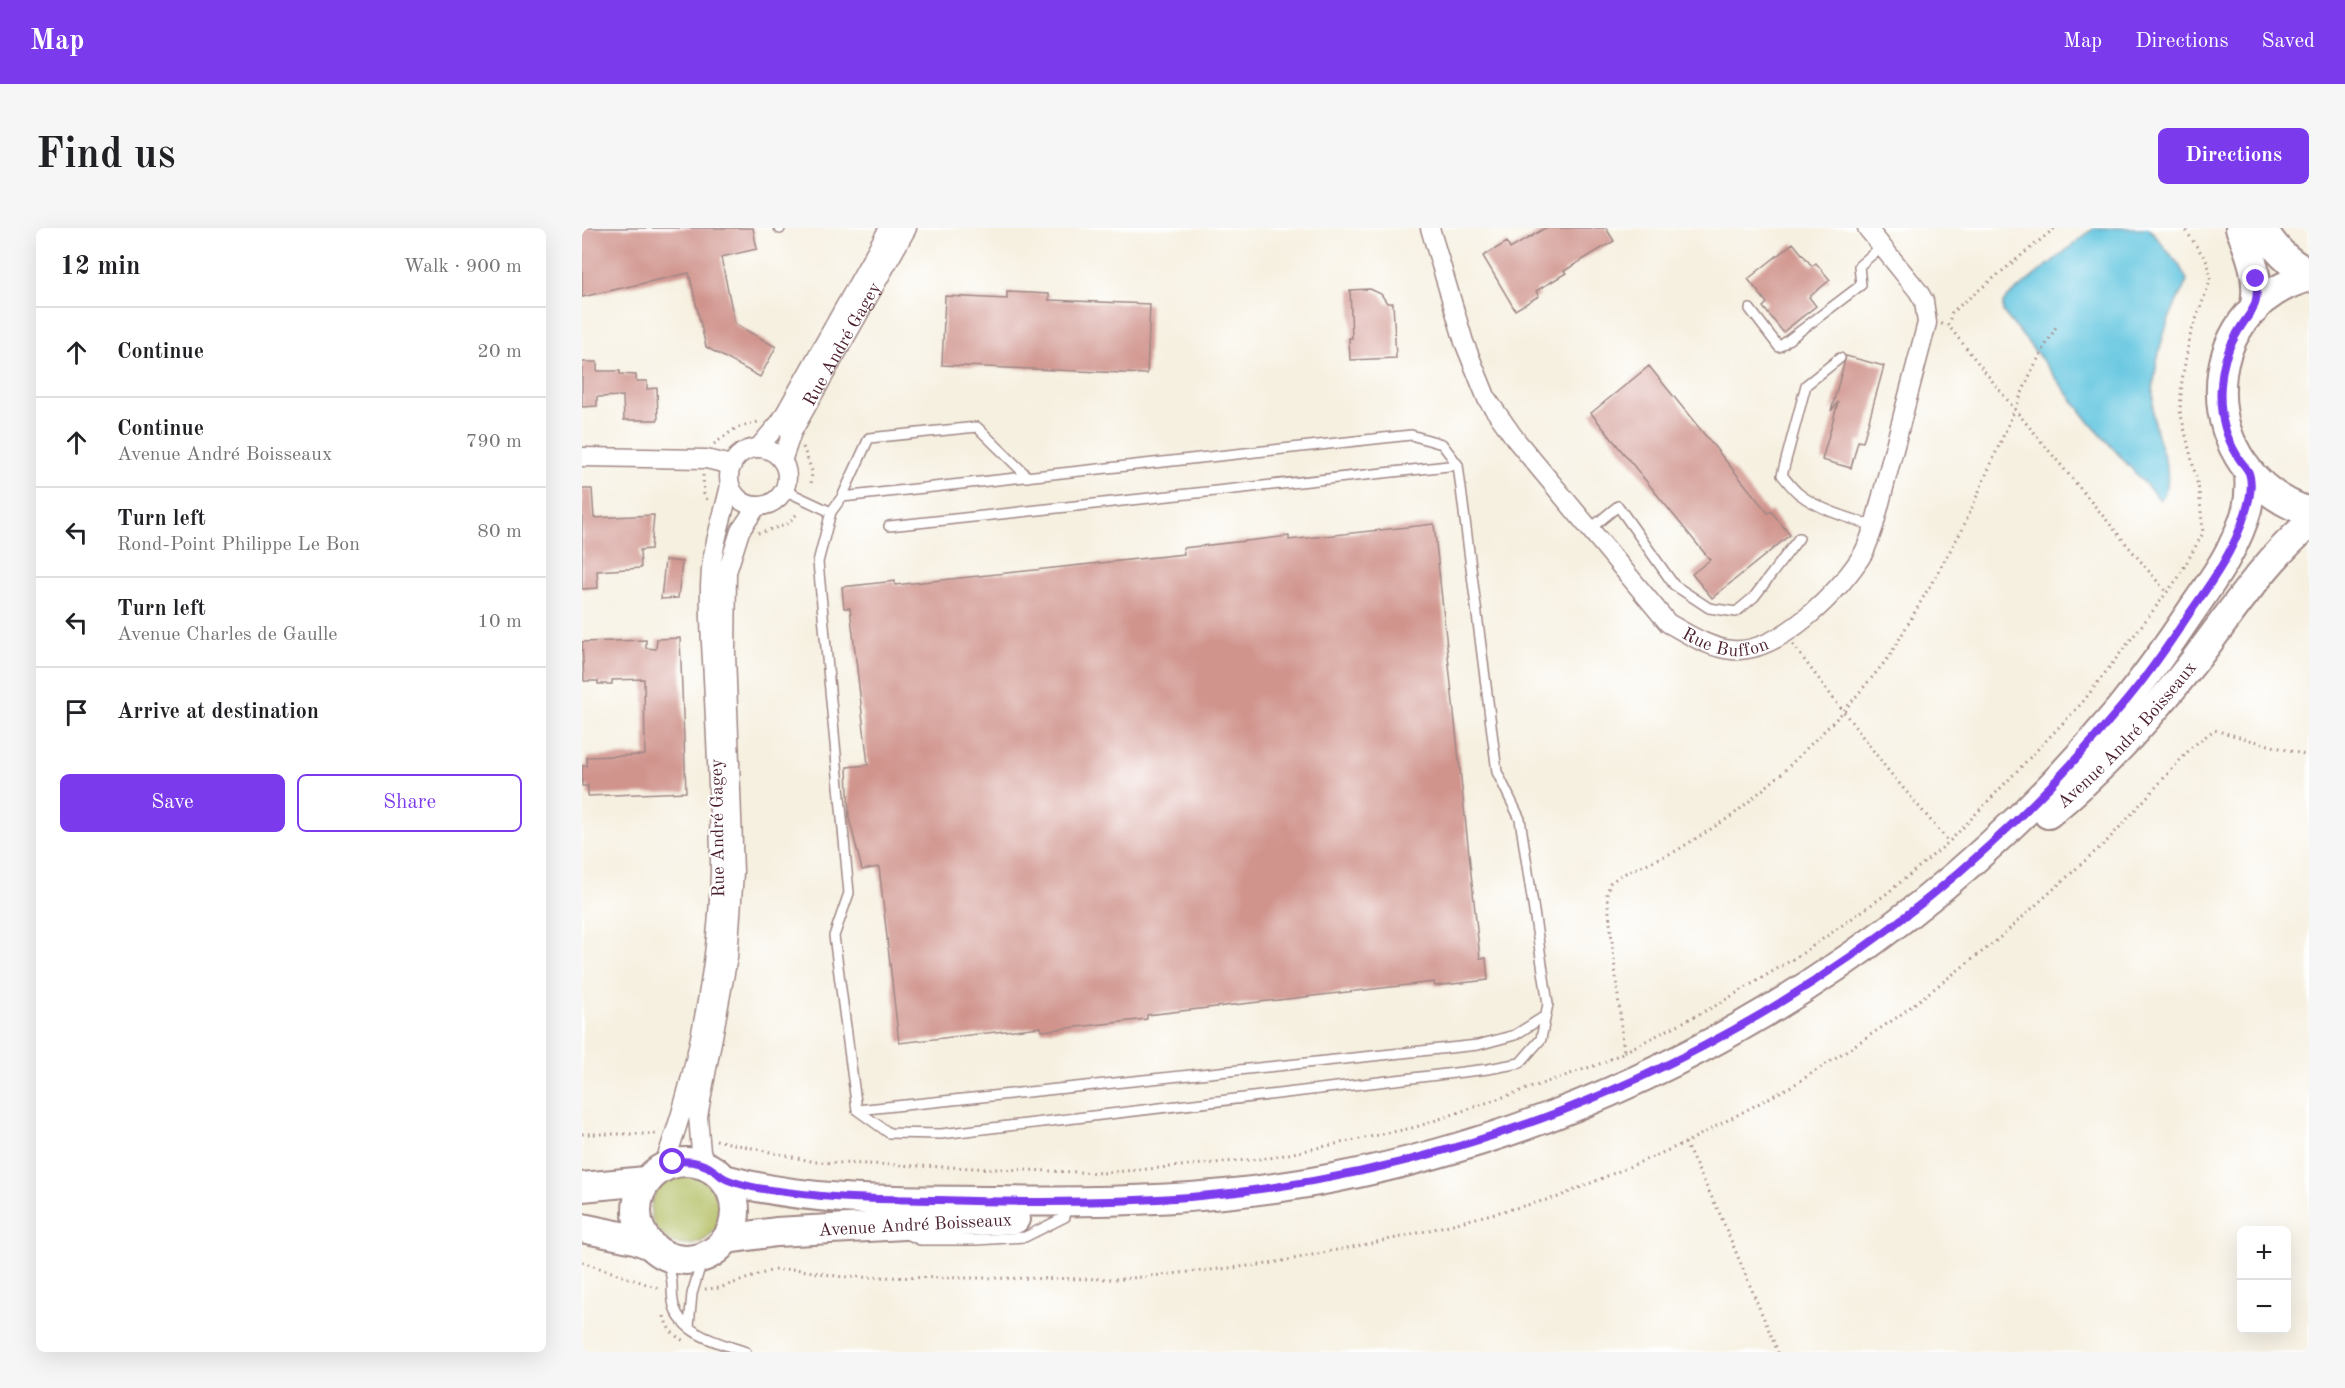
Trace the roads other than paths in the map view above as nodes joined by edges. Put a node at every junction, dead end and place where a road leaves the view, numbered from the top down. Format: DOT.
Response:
graph roads {
  1 [pos="889,228"];
  2 [pos="907,228"];
  3 [pos="1430,228"];
  4 [pos="1867,228"];
  5 [pos="2240,228"];
  6 [pos="2262,228"];
  7 [pos="1882,246"];
  8 [pos="2309,275"];
  9 [pos="1750,309"];
  10 [pos="2254,310"];
  11 [pos="1840,358"];
  12 [pos="758,448"];
  13 [pos="582,457"];
  14 [pos="782,461"];
  15 [pos="732,465"];
  16 [pos="1458,465"];
  17 [pos="2249,473"];
  18 [pos="1028,477"];
  19 [pos="730,485"];
  20 [pos="784,490"];
  21 [pos="842,497"];
  22 [pos="757,506"];
  23 [pos="831,512"];
  24 [pos="2309,512"];
  25 [pos="2309,524"];
  26 [pos="889,526"];
  27 [pos="1874,526"];
  28 [pos="1590,529"];
  29 [pos="1799,538"];
  30 [pos="1545,1016"];
  31 [pos="857,1110"];
  32 [pos="716,1172"];
  33 [pos="654,1174"];
  34 [pos="582,1187"];
  35 [pos="582,1228"];
  36 [pos="727,1239"];
  37 [pos="657,1250"];
  38 [pos="703,1257"];
  39 [pos="688,1326"];
  40 [pos="746,1352"];
  1 -- 12 [label="street, Rue André Gagey"];
  2 -- 14 [label="street, Rue André Gagey"];
  3 -- 28 [label="street, Rue Buffon"];
  4 -- 7 [label="street, Rue Buffon"];
  5 -- 10 [label="main road"];
  6 -- 8 [label="main road"];
  7 -- 9 [label="lane"];
  7 -- 27 [label="street, Rue Buffon"];
  8 -- 10 [label="main road"];
  10 -- 17 [label="main road"];
  11 -- 27 [label="lane"];
  12 -- 14 [label="street"];
  12 -- 15 [label="street"];
  13 -- 15 [label="street"];
  14 -- 20 [label="street"];
  15 -- 19 [label="street"];
  16 -- 18 [label="lane"];
  16 -- 26 [label="lane"];
  16 -- 30 [label="lane"];
  17 -- 24 [label="main road"];
  17 -- 32 [label="main road, Avenue André Boisseaux"];
  18 -- 21 [label="lane"];
  18 -- 21 [label="lane"];
  19 -- 22 [label="street"];
  19 -- 33 [label="street, Rue André Gagey"];
  20 -- 22 [label="street"];
  20 -- 23 [label="lane"];
  21 -- 23 [label="lane"];
  22 -- 32 [label="street, Rue André Gagey"];
  23 -- 31 [label="lane"];
  25 -- 36 [label="main road, Avenue André Boisseaux"];
  27 -- 28 [label="street, Rue Buffon"];
  28 -- 29 [label="lane"];
  30 -- 31 [label="lane"];
  30 -- 31 [label="lane"];
  32 -- 33 [label="main road"];
  32 -- 36 [label="main road"];
  33 -- 34 [label="main road"];
  33 -- 37 [label="main road"];
  35 -- 37 [label="main road"];
  36 -- 38 [label="main road"];
  37 -- 38 [label="main road"];
  37 -- 39 [label="lane"];
  38 -- 39 [label="lane"];
  39 -- 40 [label="lane"];
}
